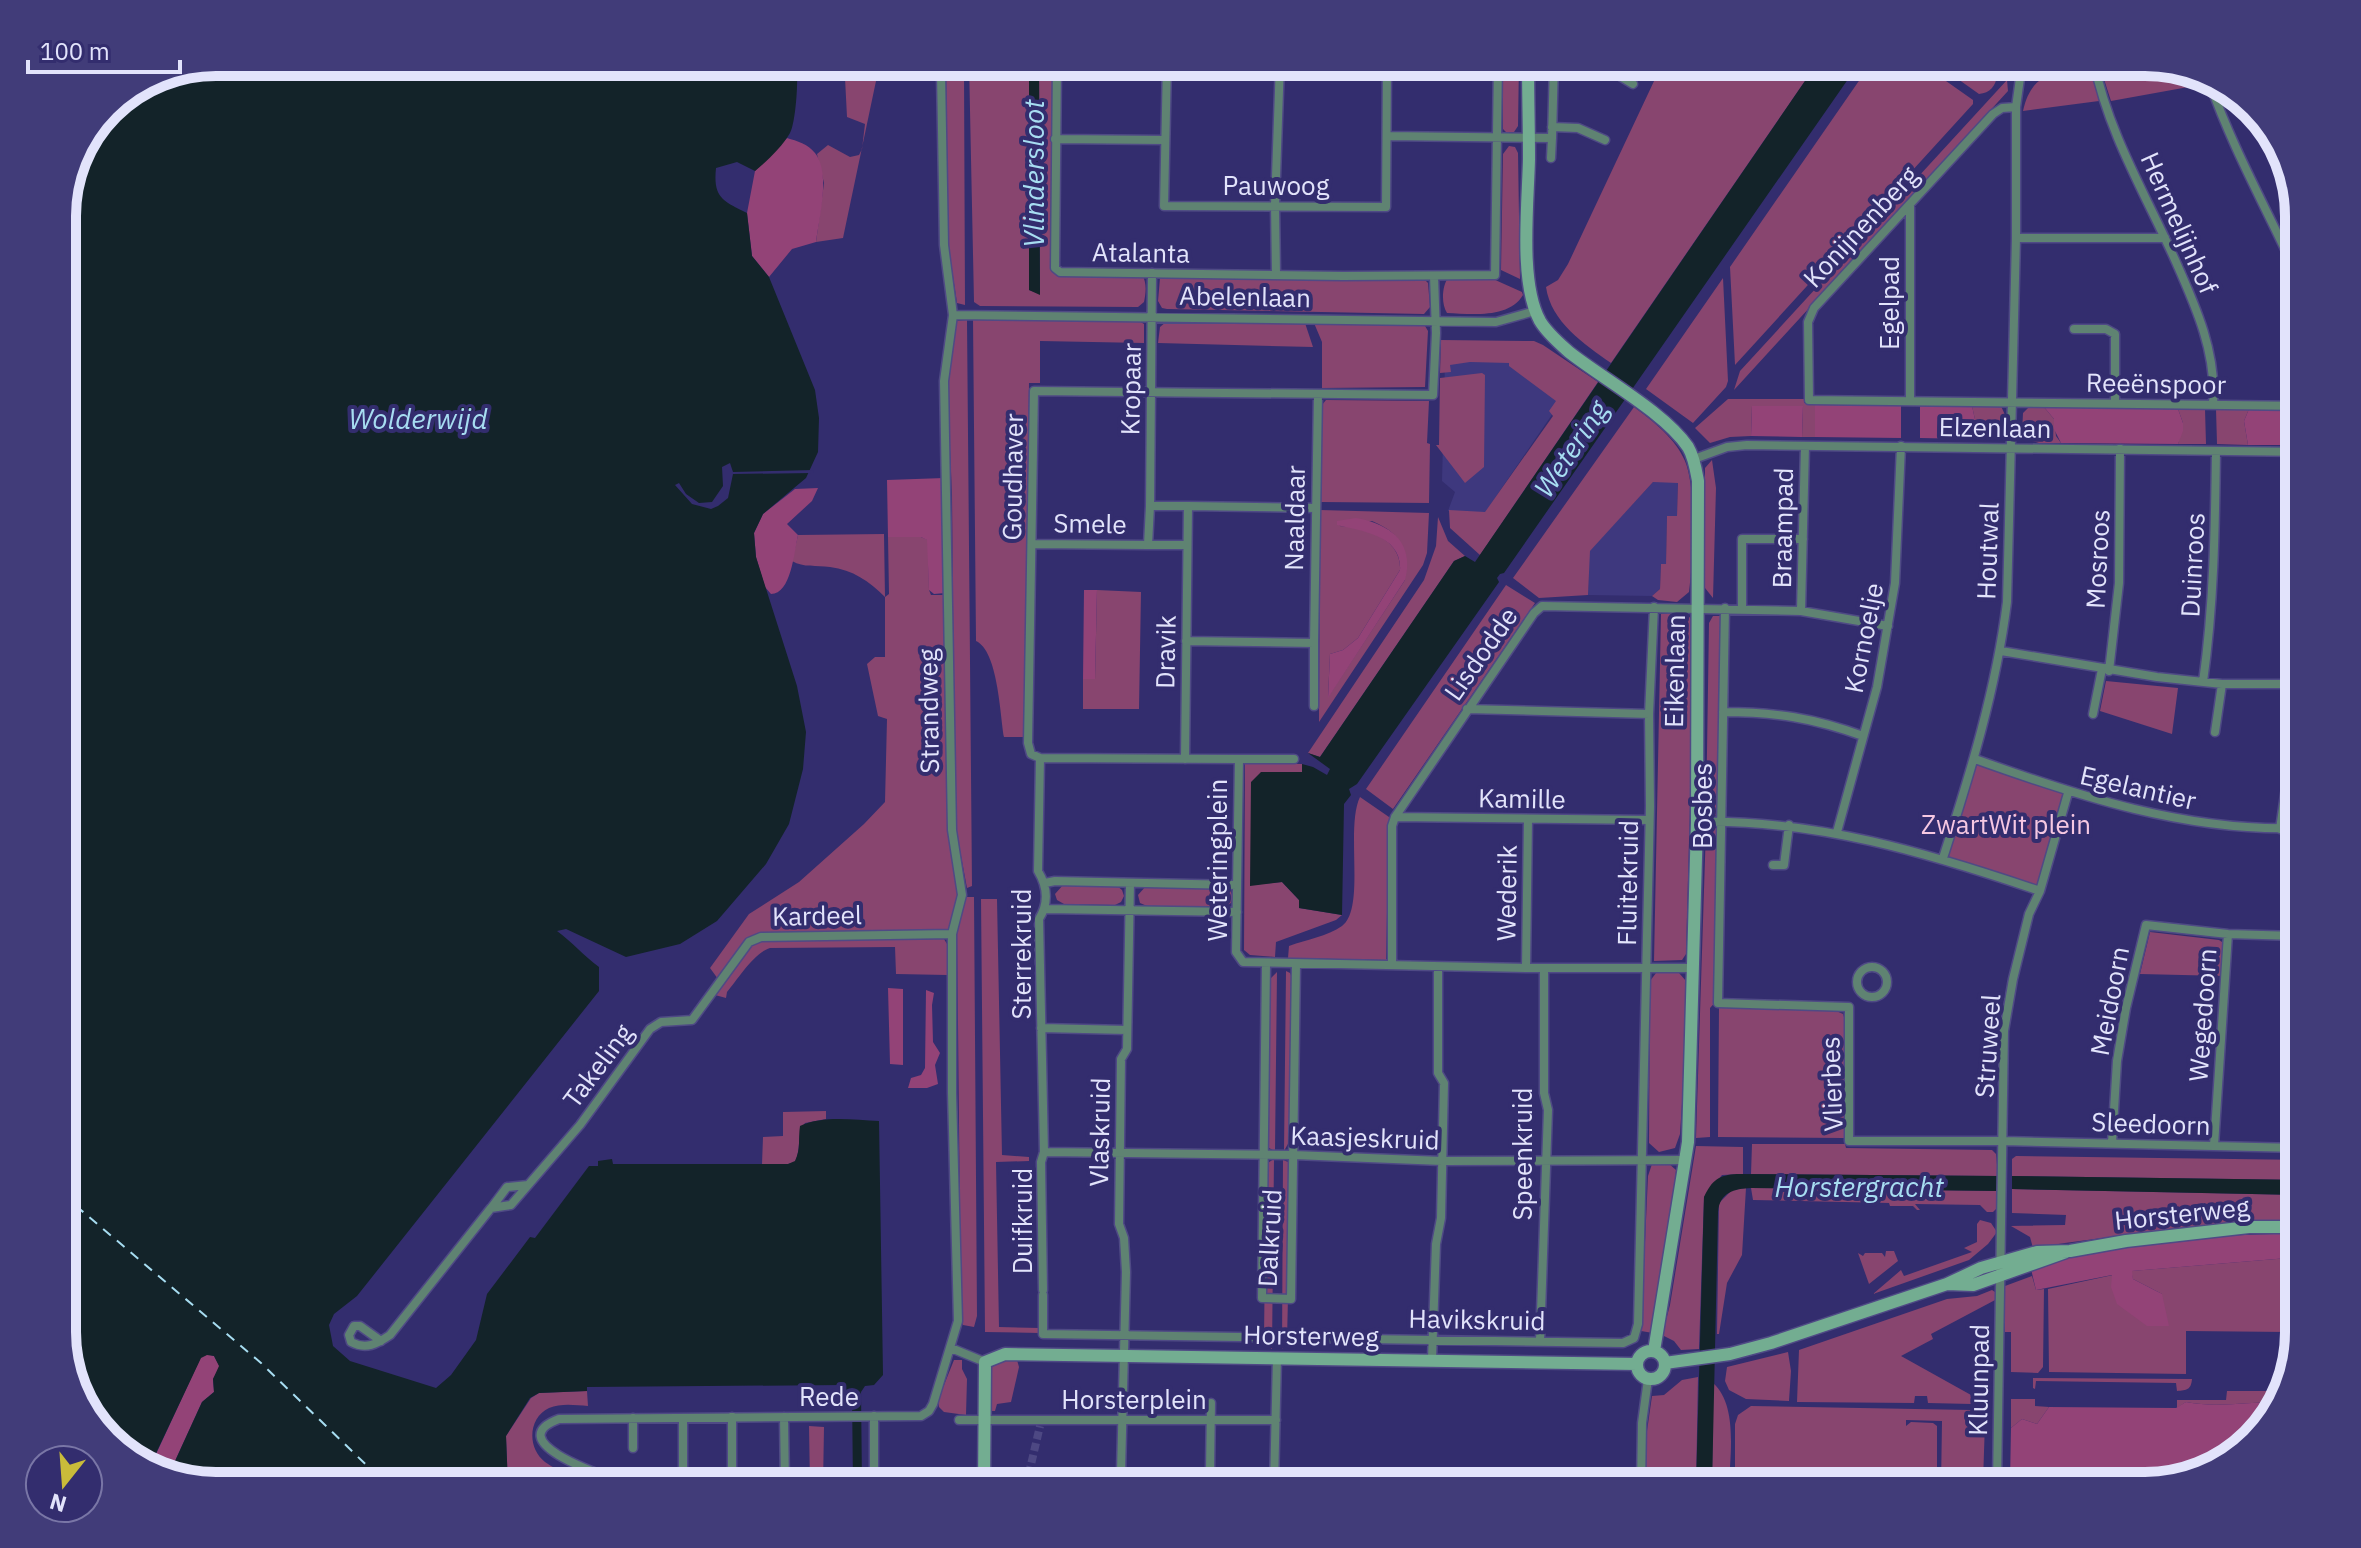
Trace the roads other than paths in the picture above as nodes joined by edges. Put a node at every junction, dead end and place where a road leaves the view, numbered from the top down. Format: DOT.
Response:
graph roads {
  1 [pos="941,76"];
  2 [pos="1057,76"];
  3 [pos="1167,76"];
  4 [pos="1280,76"];
  5 [pos="1387,76"];
  6 [pos="1498,76"];
  7 [pos="1528,76"];
  8 [pos="1554,76"];
  9 [pos="1620,76"];
  10 [pos="2020,76"];
  11 [pos="2098,76"];
  12 [pos="1633,84"];
  13 [pos="2214,95"];
  14 [pos="2016,107"];
  15 [pos="1552,127"];
  16 [pos="1387,136"];
  17 [pos="1497,137"];
  18 [pos="1529,138"];
  19 [pos="1552,138"];
  20 [pos="1055,139"];
  21 [pos="1165,140"];
  22 [pos="1605,140"];
  23 [pos="1551,158"];
  24 [pos="1910,204"];
  25 [pos="1275,205"];
  26 [pos="2016,238"];
  27 [pos="2165,238"];
  28 [pos="2285,249"];
  29 [pos="1152,273"];
  30 [pos="1276,274"];
  31 [pos="1434,276"];
  32 [pos="1535,311"];
  33 [pos="953,315"];
  34 [pos="1152,316"];
  35 [pos="1435,321"];
  36 [pos="2074,329"];
  37 [pos="1151,391"];
  38 [pos="1318,394"];
  39 [pos="1910,401"];
  40 [pos="2013,401"];
  41 [pos="2115,403"];
  42 [pos="2213,404"];
  43 [pos="2285,406"];
  44 [pos="1805,446"];
  45 [pos="1901,446"];
  46 [pos="2012,449"];
  47 [pos="2120,449"];
  48 [pos="2216,451"];
  49 [pos="2285,452"];
  50 [pos="1694,459"];
  51 [pos="1150,506"];
  52 [pos="1188,506"];
  53 [pos="1315,508"];
  54 [pos="1803,539"];
  55 [pos="1032,544"];
  56 [pos="1148,545"];
  57 [pos="1187,545"];
  58 [pos="1654,607"];
  59 [pos="1698,607"];
  60 [pos="1725,608"];
  61 [pos="1742,608"];
  62 [pos="1801,611"];
  63 [pos="1888,626"];
  64 [pos="1186,641"];
  65 [pos="1314,643"];
  66 [pos="2001,651"];
  67 [pos="2106,670"];
  68 [pos="2203,682"];
  69 [pos="2222,684"];
  70 [pos="2285,684"];
  71 [pos="1314,706"];
  72 [pos="1467,709"];
  73 [pos="1723,712"];
  74 [pos="1649,714"];
  75 [pos="2093,714"];
  76 [pos="2215,732"];
  77 [pos="1863,736"];
  78 [pos="1040,758"];
  79 [pos="1185,759"];
  80 [pos="1239,759"];
  81 [pos="1294,759"];
  82 [pos="1975,759"];
  83 [pos="2068,793"];
  84 [pos="2285,795"];
  85 [pos="1395,817"];
  86 [pos="1528,819"];
  87 [pos="1648,820"];
  88 [pos="1723,821"];
  89 [pos="1697,822"];
  90 [pos="1789,825"];
  91 [pos="2280,829"];
  92 [pos="2285,829"];
  93 [pos="1837,832"];
  94 [pos="1943,858"];
  95 [pos="1773,865"];
  96 [pos="1045,883"];
  97 [pos="1130,883"];
  98 [pos="1237,885"];
  99 [pos="2040,891"];
  100 [pos="1045,909"];
  101 [pos="1129,910"];
  102 [pos="1237,912"];
  103 [pos="952,934"];
  104 [pos="2228,934"];
  105 [pos="2285,936"];
  106 [pos="1266,963"];
  107 [pos="1296,964"];
  108 [pos="1392,965"];
  109 [pos="1438,967"];
  110 [pos="1526,968"];
  111 [pos="1544,968"];
  112 [pos="1694,968"];
  113 [pos="1646,969"];
  114 [pos="1861,993"];
  115 [pos="711,994"];
  116 [pos="1718,1003"];
  117 [pos="1849,1007"];
  118 [pos="1041,1028"];
  119 [pos="1127,1030"];
  120 [pos="2003,1141"];
  121 [pos="2112,1143"];
  122 [pos="2214,1146"];
  123 [pos="2285,1148"];
  124 [pos="1044,1152"];
  125 [pos="1121,1153"];
  126 [pos="1263,1155"];
  127 [pos="1294,1155"];
  128 [pos="1547,1159"];
  129 [pos="1643,1160"];
  130 [pos="1684,1160"];
  131 [pos="1442,1161"];
  132 [pos="528,1185"];
  133 [pos="491,1208"];
  134 [pos="2285,1227"];
  135 [pos="2070,1251"];
  136 [pos="2001,1262"];
  137 [pos="2000,1277"];
  138 [pos="1947,1284"];
  139 [pos="1043,1334"];
  140 [pos="1124,1335"];
  141 [pos="1433,1339"];
  142 [pos="381,1341"];
  143 [pos="1540,1341"];
  144 [pos="951,1348"];
  145 [pos="1654,1351"];
  146 [pos="1123,1355"];
  147 [pos="1277,1357"];
  148 [pos="1432,1359"];
  149 [pos="985,1362"];
  150 [pos="1665,1363"];
  151 [pos="1637,1364"];
  152 [pos="1648,1379"];
  153 [pos="1211,1403"];
  154 [pos="870,1416"];
  155 [pos="732,1417"];
  156 [pos="784,1417"];
  157 [pos="633,1418"];
  158 [pos="683,1418"];
  159 [pos="959,1420"];
  160 [pos="988,1420"];
  161 [pos="1122,1420"];
  162 [pos="1276,1420"];
  163 [pos="1210,1421"];
  164 [pos="633,1448"];
  165 [pos="683,1468"];
  166 [pos="1210,1471"];
  167 [pos="597,1472"];
  168 [pos="732,1472"];
  169 [pos="785,1472"];
  170 [pos="873,1472"];
  171 [pos="985,1472"];
  172 [pos="1121,1472"];
  173 [pos="1274,1472"];
  174 [pos="1641,1472"];
  175 [pos="1997,1472"];
  1 -- 33 [label="street, Strandweg"];
  2 -- 20 [label="street, Atalanta"];
  3 -- 21 [label="street, Pauwoog"];
  4 -- 25 [label="street"];
  5 -- 16 [label="street, Pauwoog"];
  6 -- 17 [label="street, Atalanta"];
  7 -- 18 [label="street"];
  8 -- 15 [label="street"];
  9 -- 12 [label="street"];
  10 -- 14 [label="street, Houtwal"];
  11 -- 27 [label="street, Hermelijnhof"];
  13 -- 28 [label="street"];
  14 -- 24 [label="street, Konijnenberg"];
  14 -- 26 [label="street, Houtwal"];
  15 -- 19 [label="street"];
  15 -- 22 [label="street"];
  16 -- 17 [label="street"];
  16 -- 25 [label="street, Pauwoog"];
  17 -- 18 [label="street"];
  17 -- 31 [label="street, Atalanta"];
  18 -- 19 [label="street"];
  18 -- 32 [label="street"];
  19 -- 23 [label="street"];
  20 -- 21 [label="street"];
  20 -- 29 [label="street, Atalanta"];
  21 -- 25 [label="street, Pauwoog"];
  24 -- 39 [label="street, Egelpad"];
  24 -- 39 [label="street, Konijnenberg"];
  25 -- 30 [label="street"];
  26 -- 27 [label="street"];
  26 -- 40 [label="street, Houtwal"];
  27 -- 42 [label="street, Hermelijnhof"];
  29 -- 30 [label="street, Atalanta"];
  29 -- 34 [label="street, Kropaar"];
  30 -- 31 [label="street, Atalanta"];
  31 -- 35 [label="street"];
  32 -- 35 [label="street, Abelenlaan"];
  32 -- 50 [label="street"];
  33 -- 34 [label="street, Abelenlaan"];
  33 -- 103 [label="street, Strandweg"];
  34 -- 35 [label="street, Abelenlaan"];
  34 -- 37 [label="street, Kropaar"];
  35 -- 38 [label="street, Goudhaver"];
  36 -- 41 [label="street"];
  37 -- 38 [label="street, Goudhaver"];
  37 -- 51 [label="street, Kropaar"];
  37 -- 55 [label="street, Goudhaver"];
  38 -- 53 [label="street, Naaldaar"];
  39 -- 40 [label="street, Konijnenberg"];
  40 -- 41 [label="street, Reeënspoor"];
  40 -- 46 [label="street, Houtwal"];
  41 -- 42 [label="street, Reeënspoor"];
  42 -- 43 [label="street, Reeënspoor"];
  44 -- 45 [label="street, Elzenlaan"];
  44 -- 50 [label="street, Elzenlaan"];
  44 -- 54 [label="street, Braampad"];
  45 -- 46 [label="street, Elzenlaan"];
  45 -- 63 [label="street, Kornoelje"];
  46 -- 47 [label="street, Elzenlaan"];
  46 -- 66 [label="street, Houtwal"];
  47 -- 48 [label="street, Elzenlaan"];
  47 -- 67 [label="street, Mosroos"];
  48 -- 49 [label="street, Elzenlaan"];
  48 -- 68 [label="street, Duinroos"];
  50 -- 59 [label="street, Eikenlaan"];
  51 -- 52 [label="street"];
  51 -- 56 [label="street, Kropaar"];
  52 -- 53 [label="street"];
  52 -- 57 [label="street, Dravik"];
  53 -- 65 [label="street, Naaldaar"];
  54 -- 61 [label="street"];
  54 -- 62 [label="street, Braampad"];
  55 -- 56 [label="street, Smele"];
  55 -- 78 [label="street, Goudhaver"];
  56 -- 57 [label="street, Smele"];
  57 -- 64 [label="street, Dravik"];
  58 -- 59 [label="street, Lisdodde"];
  58 -- 72 [label="street, Lisdodde"];
  58 -- 74 [label="street, Fluitekruid"];
  59 -- 60 [label="street, Lisdodde"];
  59 -- 89 [label="street, Eikenlaan"];
  60 -- 61 [label="street, Lisdodde"];
  60 -- 73 [label="street, Bosbes"];
  61 -- 62 [label="street, Lisdodde"];
  62 -- 63 [label="street, Lisdodde"];
  63 -- 77 [label="street, Kornoelje"];
  64 -- 65 [label="street"];
  64 -- 79 [label="street, Dravik"];
  65 -- 71 [label="street, Naaldaar"];
  66 -- 67 [label="street"];
  66 -- 82 [label="street, Houtwal"];
  67 -- 68 [label="street"];
  67 -- 75 [label="street, Mosroos"];
  68 -- 69 [label="street"];
  69 -- 70 [label="street"];
  69 -- 76 [label="street"];
  72 -- 74 [label="street"];
  72 -- 85 [label="street, Lisdodde"];
  73 -- 77 [label="street"];
  73 -- 88 [label="street, Bosbes"];
  74 -- 87 [label="street, Fluitekruid"];
  77 -- 93 [label="street, Kornoelje"];
  78 -- 79 [label="street"];
  78 -- 96 [label="street, Sterrekruid"];
  79 -- 80 [label="street"];
  80 -- 81 [label="street, Weteringplein"];
  80 -- 98 [label="street, Weteringplein"];
  82 -- 83 [label="street, Egelantier"];
  82 -- 94 [label="street, Houtwal"];
  83 -- 91 [label="street, Egelantier"];
  83 -- 99 [label="street, Struweel"];
  84 -- 91 [label="street"];
  85 -- 86 [label="street, Kamille"];
  85 -- 108 [label="street"];
  86 -- 87 [label="street, Kamille"];
  86 -- 110 [label="street, Wederik"];
  87 -- 113 [label="street, Fluitekruid"];
  88 -- 89 [label="street"];
  88 -- 90 [label="street"];
  88 -- 116 [label="street, Bosbes"];
  89 -- 112 [label="street, Eikenlaan"];
  90 -- 93 [label="street"];
  90 -- 95 [label="street"];
  91 -- 92 [label="street, Egelantier"];
  93 -- 94 [label="street"];
  94 -- 99 [label="street"];
  96 -- 97 [label="street"];
  96 -- 100 [label="street, Sterrekruid"];
  97 -- 98 [label="street"];
  97 -- 101 [label="street, Vlaskruid"];
  98 -- 102 [label="street, Weteringplein"];
  99 -- 120 [label="street, Struweel"];
  100 -- 101 [label="street"];
  100 -- 118 [label="street, Sterrekruid"];
  101 -- 102 [label="street"];
  101 -- 119 [label="street, Vlaskruid"];
  102 -- 106 [label="street, Weteringplein"];
  103 -- 115 [label="street, Kardeel"];
  103 -- 144 [label="street, Strandweg"];
  104 -- 105 [label="street, Meidoorn"];
  104 -- 121 [label="street, Meidoorn"];
  104 -- 122 [label="street, Wegedoorn"];
  106 -- 107 [label="street, Weteringplein"];
  106 -- 126 [label="street, Dalkruid"];
  107 -- 108 [label="street, Weteringplein"];
  107 -- 127 [label="street, Dalkruid"];
  108 -- 109 [label="street, Weteringplein"];
  109 -- 110 [label="street, Weteringplein"];
  109 -- 131 [label="street"];
  110 -- 111 [label="street, Weteringplein"];
  111 -- 113 [label="street, Weteringplein"];
  111 -- 128 [label="street, Speenkruid"];
  112 -- 113 [label="street, Weteringplein"];
  112 -- 130 [label="street, Eikenlaan"];
  113 -- 129 [label="street, Fluitekruid"];
  114 -- 117 [label="street"];
  115 -- 132 [label="street, Takeling"];
  116 -- 117 [label="street, Vlierbes"];
  117 -- 120 [label="street, Vlierbes"];
  118 -- 119 [label="street"];
  118 -- 124 [label="street, Sterrekruid"];
  119 -- 125 [label="street, Vlaskruid"];
  120 -- 121 [label="street, Sleedoorn"];
  120 -- 136 [label="street, Struweel"];
  121 -- 122 [label="street, Sleedoorn"];
  122 -- 123 [label="street, Sleedoorn"];
  124 -- 125 [label="street, Kaasjeskruid"];
  124 -- 139 [label="street, Duifkruid"];
  125 -- 126 [label="street, Kaasjeskruid"];
  125 -- 140 [label="street, Vlaskruid"];
  126 -- 127 [label="street, Kaasjeskruid"];
  126 -- 127 [label="street, Dalkruid"];
  127 -- 131 [label="street, Kaasjeskruid"];
  128 -- 129 [label="street, Kaasjeskruid"];
  128 -- 131 [label="street, Kaasjeskruid"];
  128 -- 143 [label="street, Speenkruid"];
  129 -- 130 [label="street, Kaasjeskruid"];
  129 -- 143 [label="street, Havikskruid"];
  130 -- 145 [label="street, Eikenlaan"];
  131 -- 141 [label="street"];
  132 -- 133 [label="street, Takeling"];
  132 -- 133 [label="street, Takeling"];
  133 -- 142 [label="street, Takeling"];
  134 -- 135 [label="street, Horsterweg"];
  135 -- 136 [label="street, Horsterweg"];
  135 -- 137 [label="street, Horsterweg"];
  136 -- 137 [label="street, Kluunpad"];
  136 -- 138 [label="street, Horsterweg"];
  137 -- 138 [label="street, Horsterweg"];
  137 -- 175 [label="street, Kluunpad"];
  138 -- 150 [label="street, Horsterweg"];
  139 -- 140 [label="street, Havikskruid"];
  140 -- 141 [label="street, Havikskruid"];
  140 -- 146 [label="street, Vlaskruid"];
  141 -- 143 [label="street, Havikskruid"];
  141 -- 148 [label="street"];
  144 -- 149 [label="street"];
  144 -- 154 [label="street, Strandweg"];
  145 -- 150 [label="street"];
  145 -- 151 [label="street"];
  146 -- 147 [label="street, Horsterweg"];
  146 -- 149 [label="street, Horsterweg"];
  146 -- 161 [label="street, Vlaskruid"];
  147 -- 148 [label="street, Horsterweg"];
  147 -- 162 [label="street"];
  148 -- 151 [label="street, Horsterweg"];
  149 -- 160 [label="street"];
  150 -- 152 [label="street"];
  151 -- 152 [label="street"];
  152 -- 174 [label="street"];
  153 -- 163 [label="street"];
  154 -- 156 [label="street, Rede"];
  154 -- 170 [label="street"];
  155 -- 156 [label="street, Rede"];
  155 -- 158 [label="street, Rede"];
  155 -- 168 [label="street"];
  156 -- 169 [label="street, Rede"];
  157 -- 158 [label="street, Rede"];
  157 -- 164 [label="street"];
  157 -- 167 [label="street, Rede"];
  158 -- 165 [label="street"];
  159 -- 160 [label="street, Horsterplein"];
  160 -- 161 [label="street, Horsterplein"];
  160 -- 171 [label="street"];
  161 -- 163 [label="street, Horsterplein"];
  161 -- 172 [label="street, Vlaskruid"];
  162 -- 163 [label="street, Horsterplein"];
  162 -- 173 [label="street"];
  163 -- 166 [label="street"];
}
